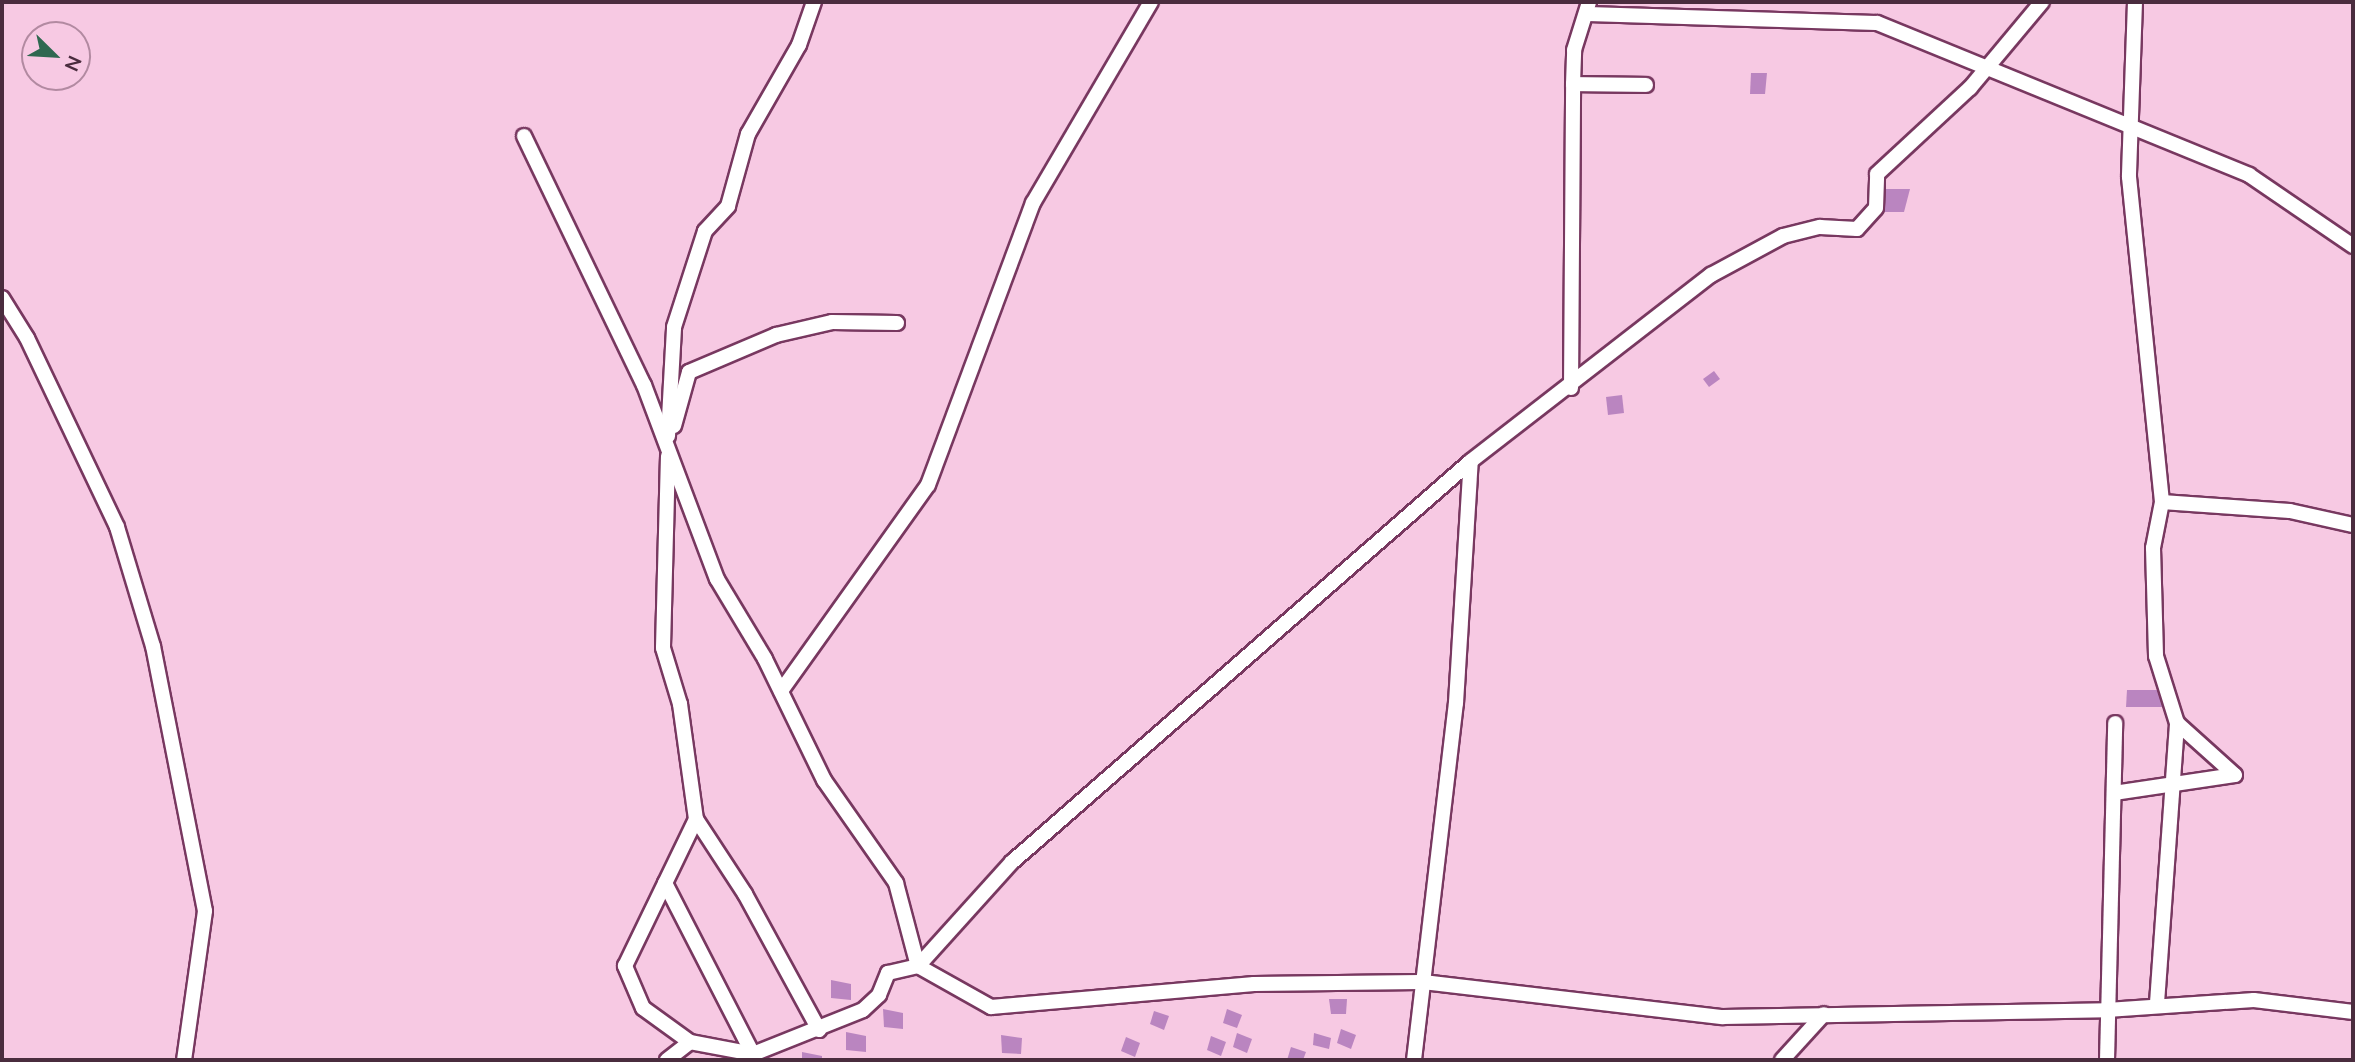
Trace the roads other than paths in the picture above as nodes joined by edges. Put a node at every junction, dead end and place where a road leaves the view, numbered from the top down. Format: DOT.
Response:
graph roads {
  1 [pos="814,2"];
  2 [pos="1151,2"];
  3 [pos="2042,2"];
  4 [pos="2135,2"];
  5 [pos="1588,8"];
  6 [pos="1986,69"];
  7 [pos="1573,84"];
  8 [pos="1646,85"];
  9 [pos="2130,130"];
  10 [pos="524,136"];
  11 [pos="2353,246"];
  12 [pos="2,298"];
  13 [pos="897,323"];
  14 [pos="1571,387"];
  15 [pos="668,447"];
  16 [pos="1471,461"];
  17 [pos="2162,502"];
  18 [pos="2353,525"];
  19 [pos="780,691"];
  20 [pos="2115,723"];
  21 [pos="2177,723"];
  22 [pos="2172,785"];
  23 [pos="2114,793"];
  24 [pos="696,819"];
  25 [pos="665,883"];
  26 [pos="918,965"];
  27 [pos="1423,982"];
  28 [pos="2157,1003"];
  29 [pos="2108,1010"];
  30 [pos="2353,1012"];
  31 [pos="1824,1014"];
  32 [pos="819,1030"];
  33 [pos="690,1042"];
  34 [pos="753,1054"];
  35 [pos="184,1060"];
  36 [pos="667,1060"];
  37 [pos="1414,1060"];
  38 [pos="1782,1060"];
  39 [pos="2108,1060"];
  1 -- 15 [label="street"];
  2 -- 19 [label="street"];
  3 -- 6 [label="street"];
  4 -- 9 [label="street"];
  5 -- 6 [label="street"];
  5 -- 7 [label="street"];
  6 -- 9 [label="street"];
  6 -- 14 [label="street"];
  7 -- 8 [label="street"];
  7 -- 14 [label="street"];
  9 -- 11 [label="street"];
  9 -- 17 [label="street"];
  10 -- 15 [label="street"];
  12 -- 35 [label="street"];
  13 -- 15 [label="street"];
  14 -- 16 [label="street"];
  15 -- 19 [label="street"];
  15 -- 24 [label="street"];
  16 -- 26 [label="street"];
  16 -- 27 [label="street"];
  17 -- 18 [label="street"];
  17 -- 21 [label="street"];
  19 -- 26 [label="street"];
  20 -- 23 [label="street"];
  21 -- 22 [label="street"];
  21 -- 22 [label="street"];
  22 -- 23 [label="street"];
  22 -- 28 [label="street"];
  23 -- 29 [label="street"];
  24 -- 25 [label="street"];
  24 -- 32 [label="street"];
  25 -- 33 [label="street"];
  25 -- 34 [label="street"];
  26 -- 27 [label="street"];
  26 -- 32 [label="street"];
  27 -- 31 [label="street"];
  27 -- 37 [label="street"];
  28 -- 29 [label="street"];
  28 -- 30 [label="street"];
  29 -- 31 [label="street"];
  29 -- 39 [label="street"];
  31 -- 38 [label="street"];
  32 -- 34 [label="street"];
  33 -- 34 [label="street"];
  33 -- 36 [label="street"];
}
